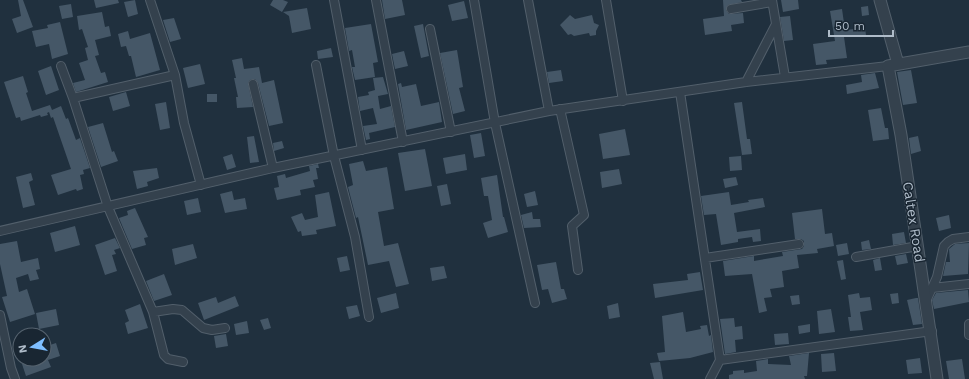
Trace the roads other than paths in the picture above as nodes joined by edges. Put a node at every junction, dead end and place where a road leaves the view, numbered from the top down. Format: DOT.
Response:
graph roads {
  1 [pos="150,0"];
  2 [pos="334,0"];
  3 [pos="376,0"];
  4 [pos="474,0"];
  5 [pos="528,0"];
  6 [pos="606,0"];
  7 [pos="880,0"];
  8 [pos="772,1"];
  9 [pos="731,9"];
  10 [pos="776,24"];
  11 [pos="430,30"];
  12 [pos="969,52"];
  13 [pos="316,65"];
  14 [pos="893,65"];
  15 [pos="61,66"];
  16 [pos="175,75"];
  17 [pos="785,77"];
  18 [pos="746,82"];
  19 [pos="253,84"];
  20 [pos="680,92"];
  21 [pos="73,98"];
  22 [pos="623,101"];
  23 [pos="560,109"];
  24 [pos="549,111"];
  25 [pos="495,123"];
  26 [pos="451,132"];
  27 [pos="403,142"];
  28 [pos="362,150"];
  29 [pos="334,156"];
  30 [pos="273,168"];
  31 [pos="201,185"];
  32 [pos="108,207"];
  33 [pos="0,231"];
  34 [pos="969,237"];
  35 [pos="799,244"];
  36 [pos="918,246"];
  37 [pos="856,257"];
  38 [pos="705,258"];
  39 [pos="578,270"];
  40 [pos="969,284"];
  41 [pos="932,288"];
  42 [pos="927,299"];
  43 [pos="535,303"];
  44 [pos="153,312"];
  45 [pos="0,315"];
  46 [pos="369,318"];
  47 [pos="969,324"];
  48 [pos="225,328"];
  49 [pos="932,331"];
  50 [pos="969,335"];
  51 [pos="720,360"];
  52 [pos="183,362"];
  53 [pos="15,379"];
  54 [pos="710,379"];
  55 [pos="938,379"];
  1 -- 16 [label="street"];
  2 -- 28 [label="street"];
  3 -- 27 [label="street"];
  4 -- 25 [label="street"];
  5 -- 24 [label="street"];
  6 -- 22 [label="street"];
  7 -- 14 [label="street, Caltex Road"];
  8 -- 9 [label="street"];
  8 -- 10 [label="street"];
  10 -- 17 [label="street"];
  10 -- 18 [label="street"];
  11 -- 26 [label="street"];
  12 -- 14 [label="street"];
  13 -- 29 [label="street"];
  14 -- 17 [label="street"];
  14 -- 36 [label="street, Caltex Road"];
  15 -- 21 [label="street"];
  16 -- 21 [label="street"];
  16 -- 31 [label="street"];
  17 -- 18 [label="street"];
  18 -- 20 [label="street"];
  19 -- 30 [label="street"];
  20 -- 22 [label="street"];
  20 -- 38 [label="street"];
  21 -- 32 [label="street"];
  22 -- 23 [label="street"];
  23 -- 24 [label="street"];
  23 -- 39 [label="street"];
  24 -- 25 [label="street"];
  25 -- 26 [label="street"];
  25 -- 43 [label="street"];
  26 -- 27 [label="street"];
  27 -- 28 [label="street"];
  28 -- 29 [label="street"];
  29 -- 30 [label="street"];
  29 -- 46 [label="street"];
  30 -- 31 [label="street"];
  31 -- 32 [label="street"];
  32 -- 33 [label="street"];
  32 -- 44 [label="street"];
  34 -- 41 [label="street"];
  35 -- 38 [label="street"];
  36 -- 37 [label="street"];
  36 -- 42 [label="street, Caltex Road"];
  38 -- 51 [label="street"];
  40 -- 41 [label="street"];
  41 -- 42 [label="street"];
  42 -- 49 [label="street, Caltex Road"];
  44 -- 48 [label="street"];
  44 -- 52 [label="street"];
  45 -- 53 [label="street"];
  47 -- 50 [label="street"];
  49 -- 51 [label="street"];
  49 -- 55 [label="street, Caltex Road"];
  51 -- 54 [label="street"];
}
